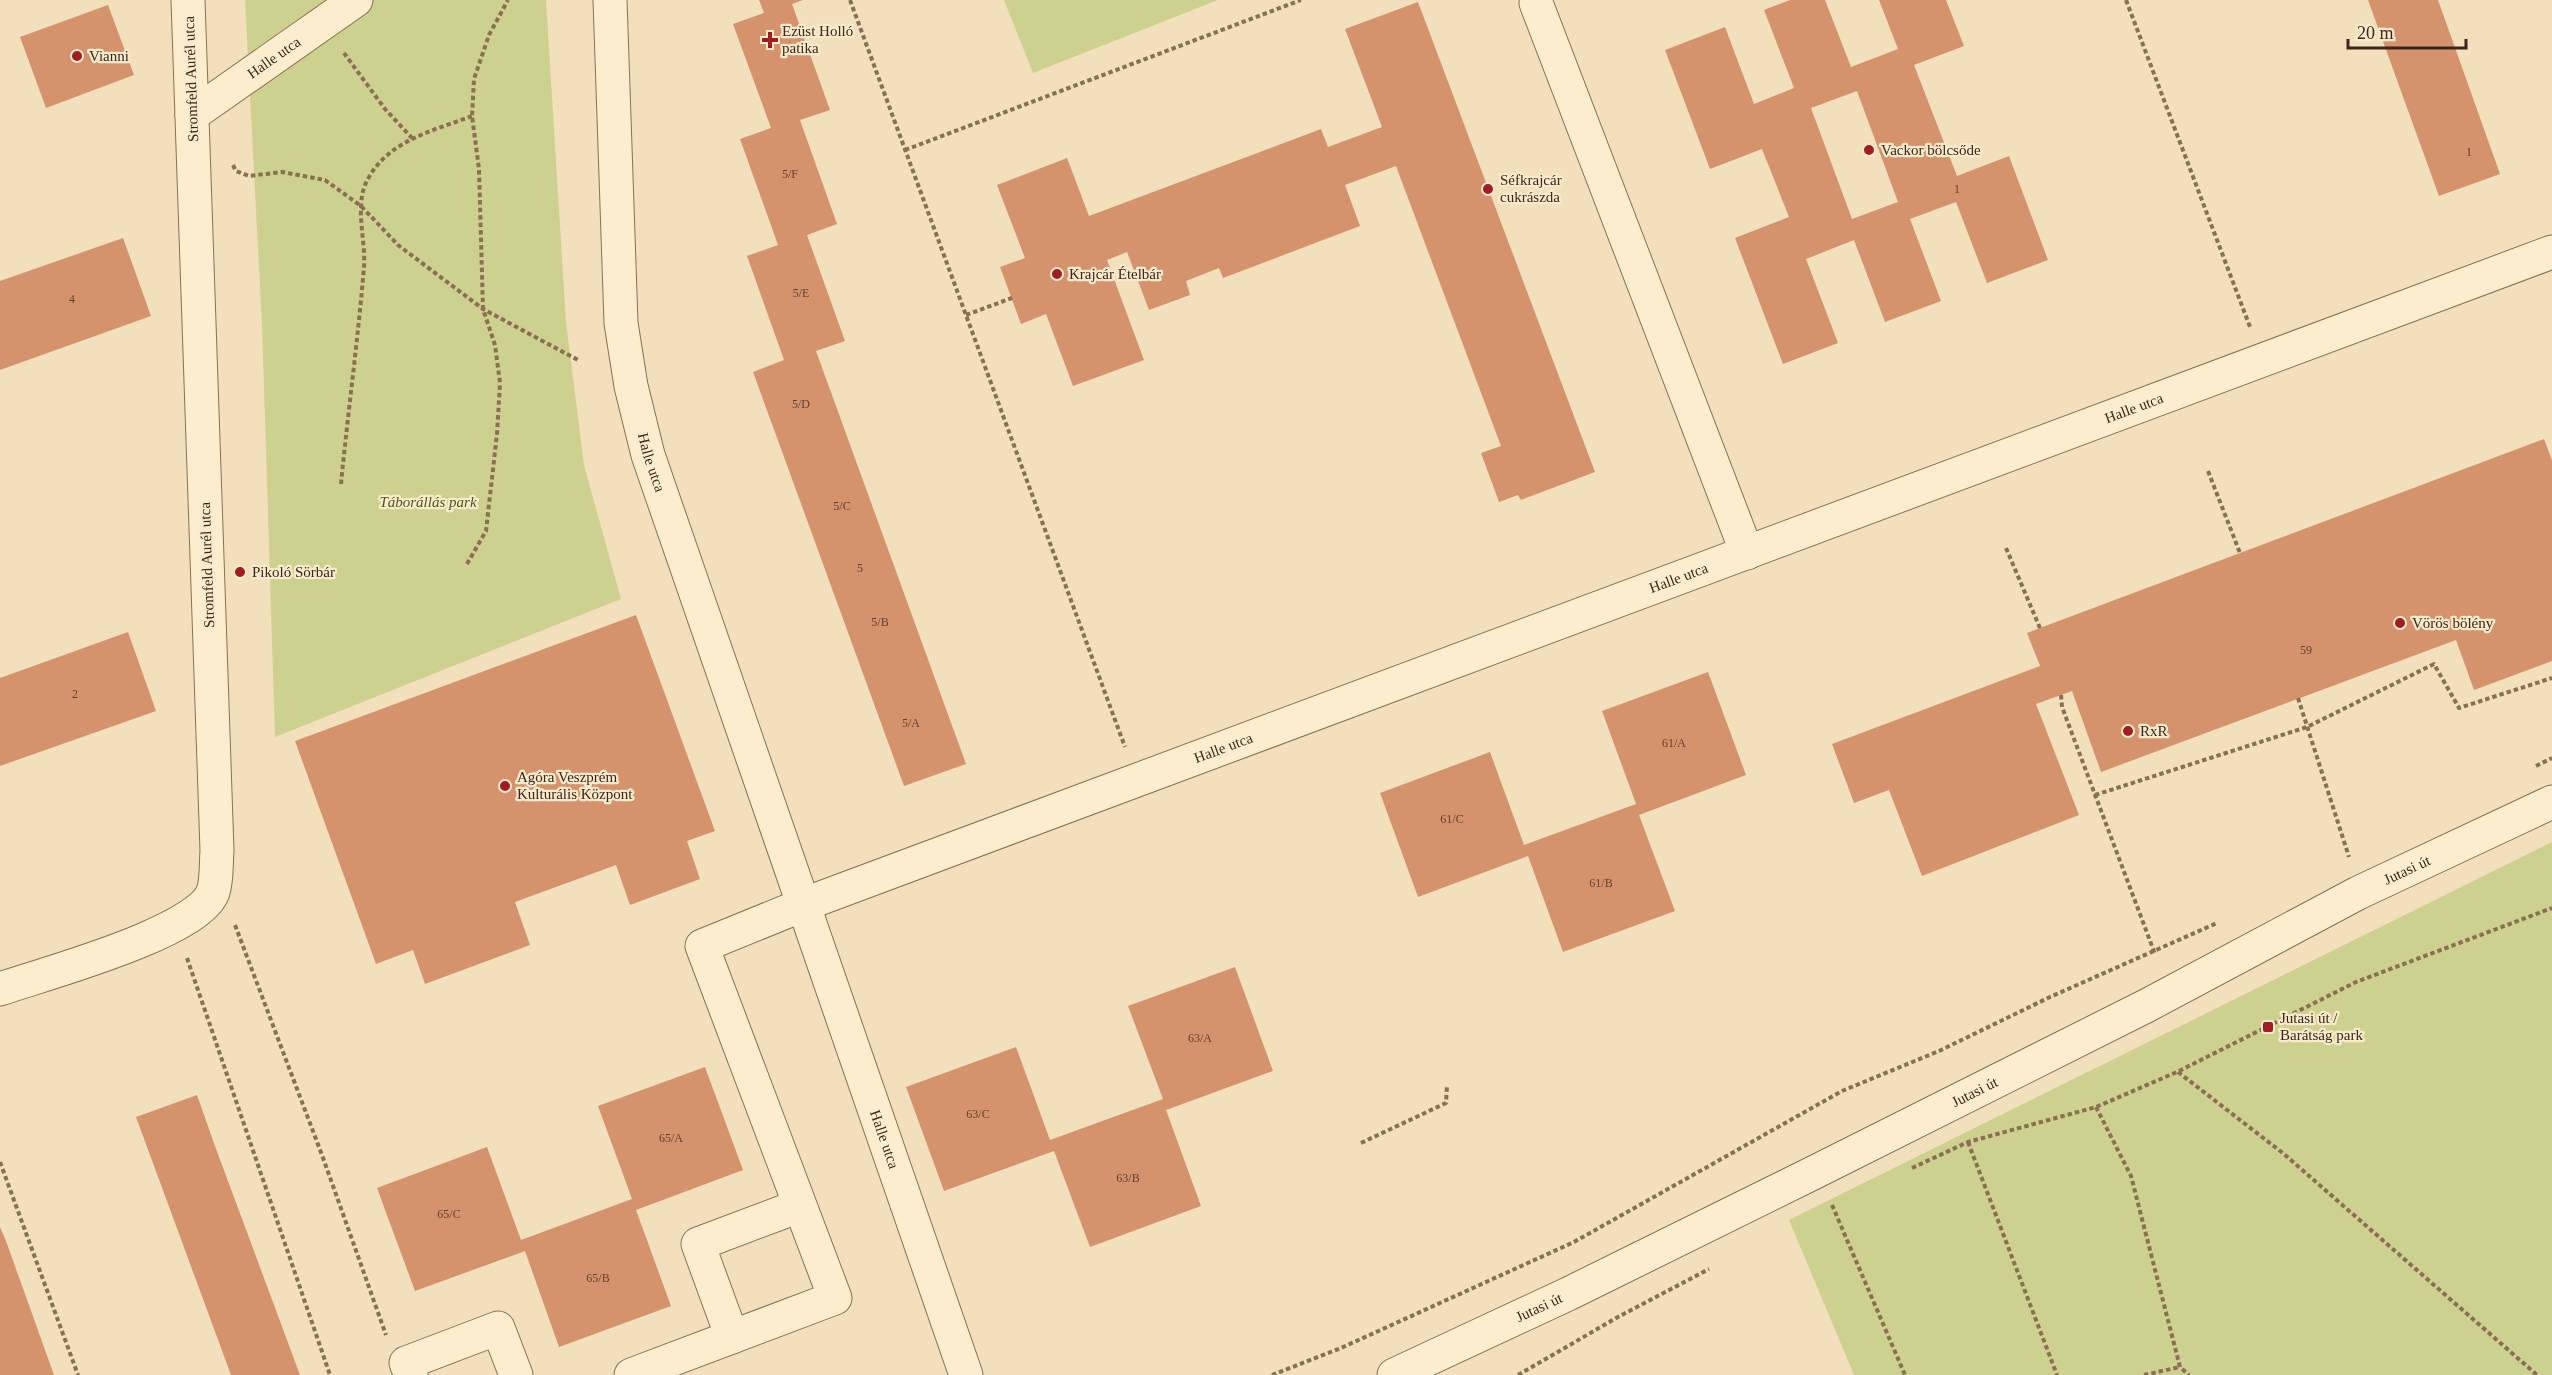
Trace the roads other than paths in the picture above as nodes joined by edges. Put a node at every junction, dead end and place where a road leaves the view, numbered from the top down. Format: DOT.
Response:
graph roads {
  1 [pos="188,0"];
  2 [pos="356,0"];
  3 [pos="610,0"];
  4 [pos="1536,3"];
  5 [pos="192,115"];
  6 [pos="2552,252"];
  7 [pos="1747,553"];
  8 [pos="2552,802"];
  9 [pos="805,904"];
  10 [pos="0,989"];
  11 [pos="800,1206"];
  12 [pos="732,1337"];
  13 [pos="411,1375"];
  14 [pos="516,1375"];
  15 [pos="631,1375"];
  16 [pos="966,1375"];
  17 [pos="1394,1375"];
  1 -- 5 [label="street, Stromfeld Aurél utca"];
  2 -- 5 [label="street, Halle utca"];
  3 -- 9 [label="street, Halle utca"];
  4 -- 7 [label="street"];
  5 -- 10 [label="street, Stromfeld Aurél utca"];
  6 -- 7 [label="street, Halle utca"];
  7 -- 9 [label="street, Halle utca"];
  8 -- 17 [label="street, Jutasi út"];
  9 -- 11 [label="street, Halle utca"];
  9 -- 16 [label="street, Halle utca"];
  11 -- 12 [label="street"];
  11 -- 12 [label="street"];
  12 -- 15 [label="street"];
  13 -- 14 [label="street"];
}
